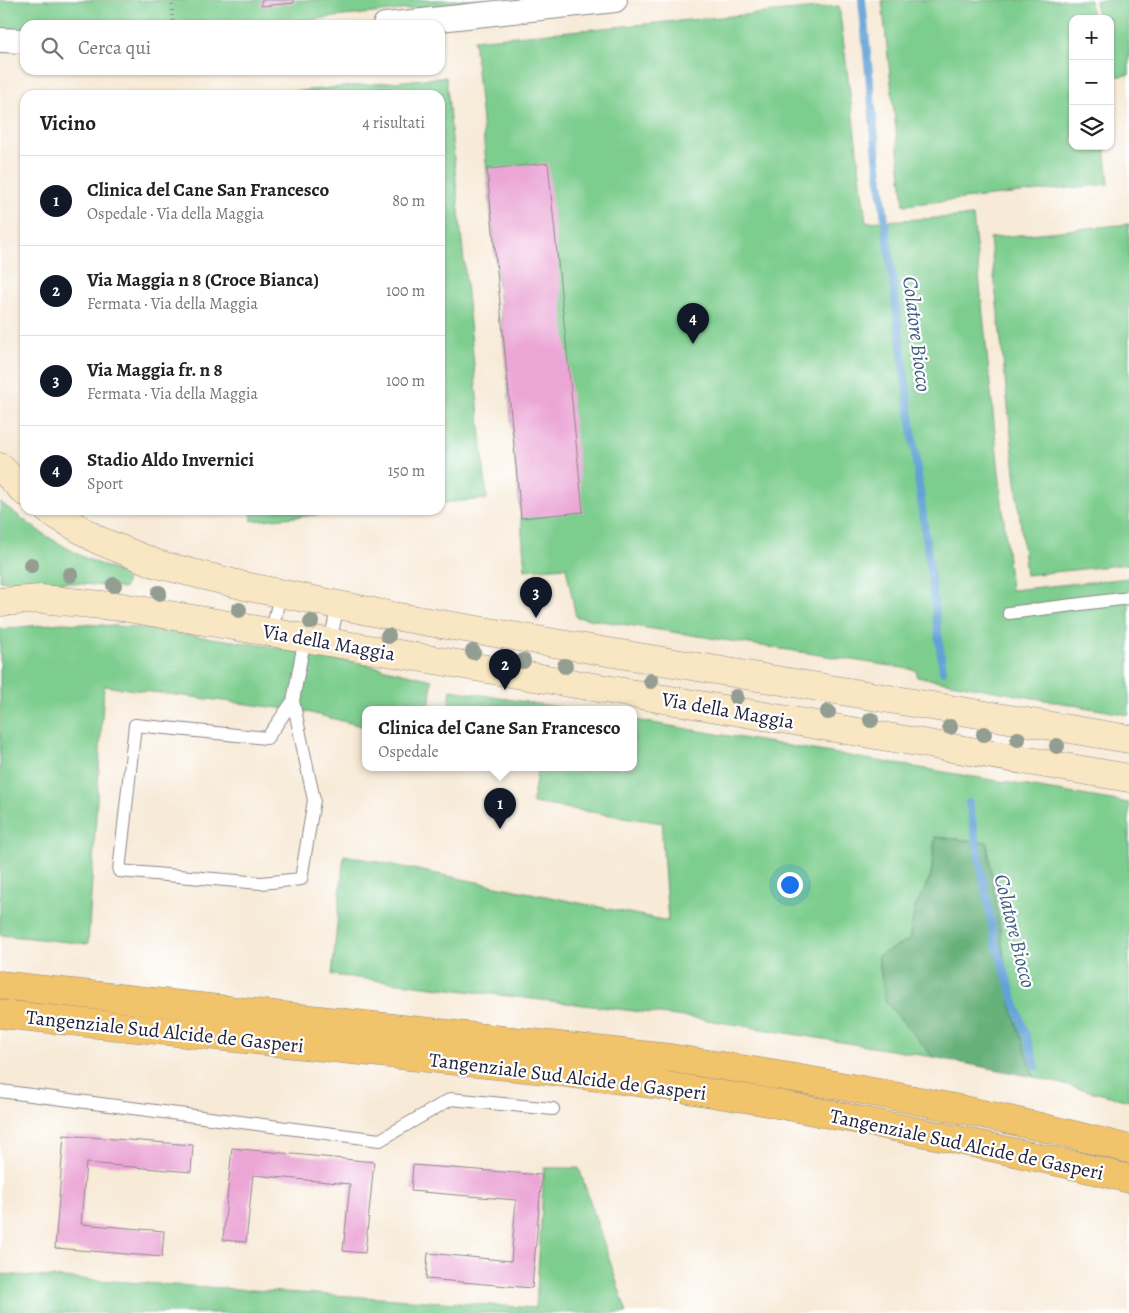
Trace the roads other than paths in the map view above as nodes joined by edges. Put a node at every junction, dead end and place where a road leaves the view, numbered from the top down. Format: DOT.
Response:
graph roads {
  1 [pos="602,1"];
  2 [pos="430,20"];
  3 [pos="0,40"];
  4 [pos="20,41"];
  5 [pos="0,467"];
  6 [pos="20,487"];
  7 [pos="56,515"];
  8 [pos="280,593"];
  9 [pos="1129,598"];
  10 [pos="0,602"];
  11 [pos="338,605"];
  12 [pos="1009,613"];
  13 [pos="272,632"];
  14 [pos="318,640"];
  15 [pos="293,701"];
  16 [pos="1129,738"];
  17 [pos="1129,778"];
  18 [pos="0,984"];
  19 [pos="0,1014"];
  20 [pos="0,1091"];
  21 [pos="553,1110"];
  22 [pos="1129,1149"];
  23 [pos="1129,1179"];
  1 -- 2 [label="street"];
  3 -- 4 [label="street"];
  5 -- 6 [label="street"];
  7 -- 8 [label="street, Via della Maggia"];
  8 -- 11 [label="street, Via della Maggia"];
  8 -- 13 [label="lane"];
  9 -- 12 [label="lane"];
  10 -- 13 [label="street, Via della Maggia"];
  11 -- 14 [label="lane"];
  11 -- 16 [label="street, Via della Maggia"];
  13 -- 14 [label="street, Via della Maggia"];
  14 -- 15 [label="lane"];
  14 -- 17 [label="street, Via della Maggia"];
  15 -- 15 [label="lane"];
  18 -- 22 [label="highway, Tangenziale Sud Alcide de Gasperi"];
  19 -- 23 [label="highway, Tangenziale Sud Alcide de Gasperi"];
  20 -- 21 [label="lane"];
}
